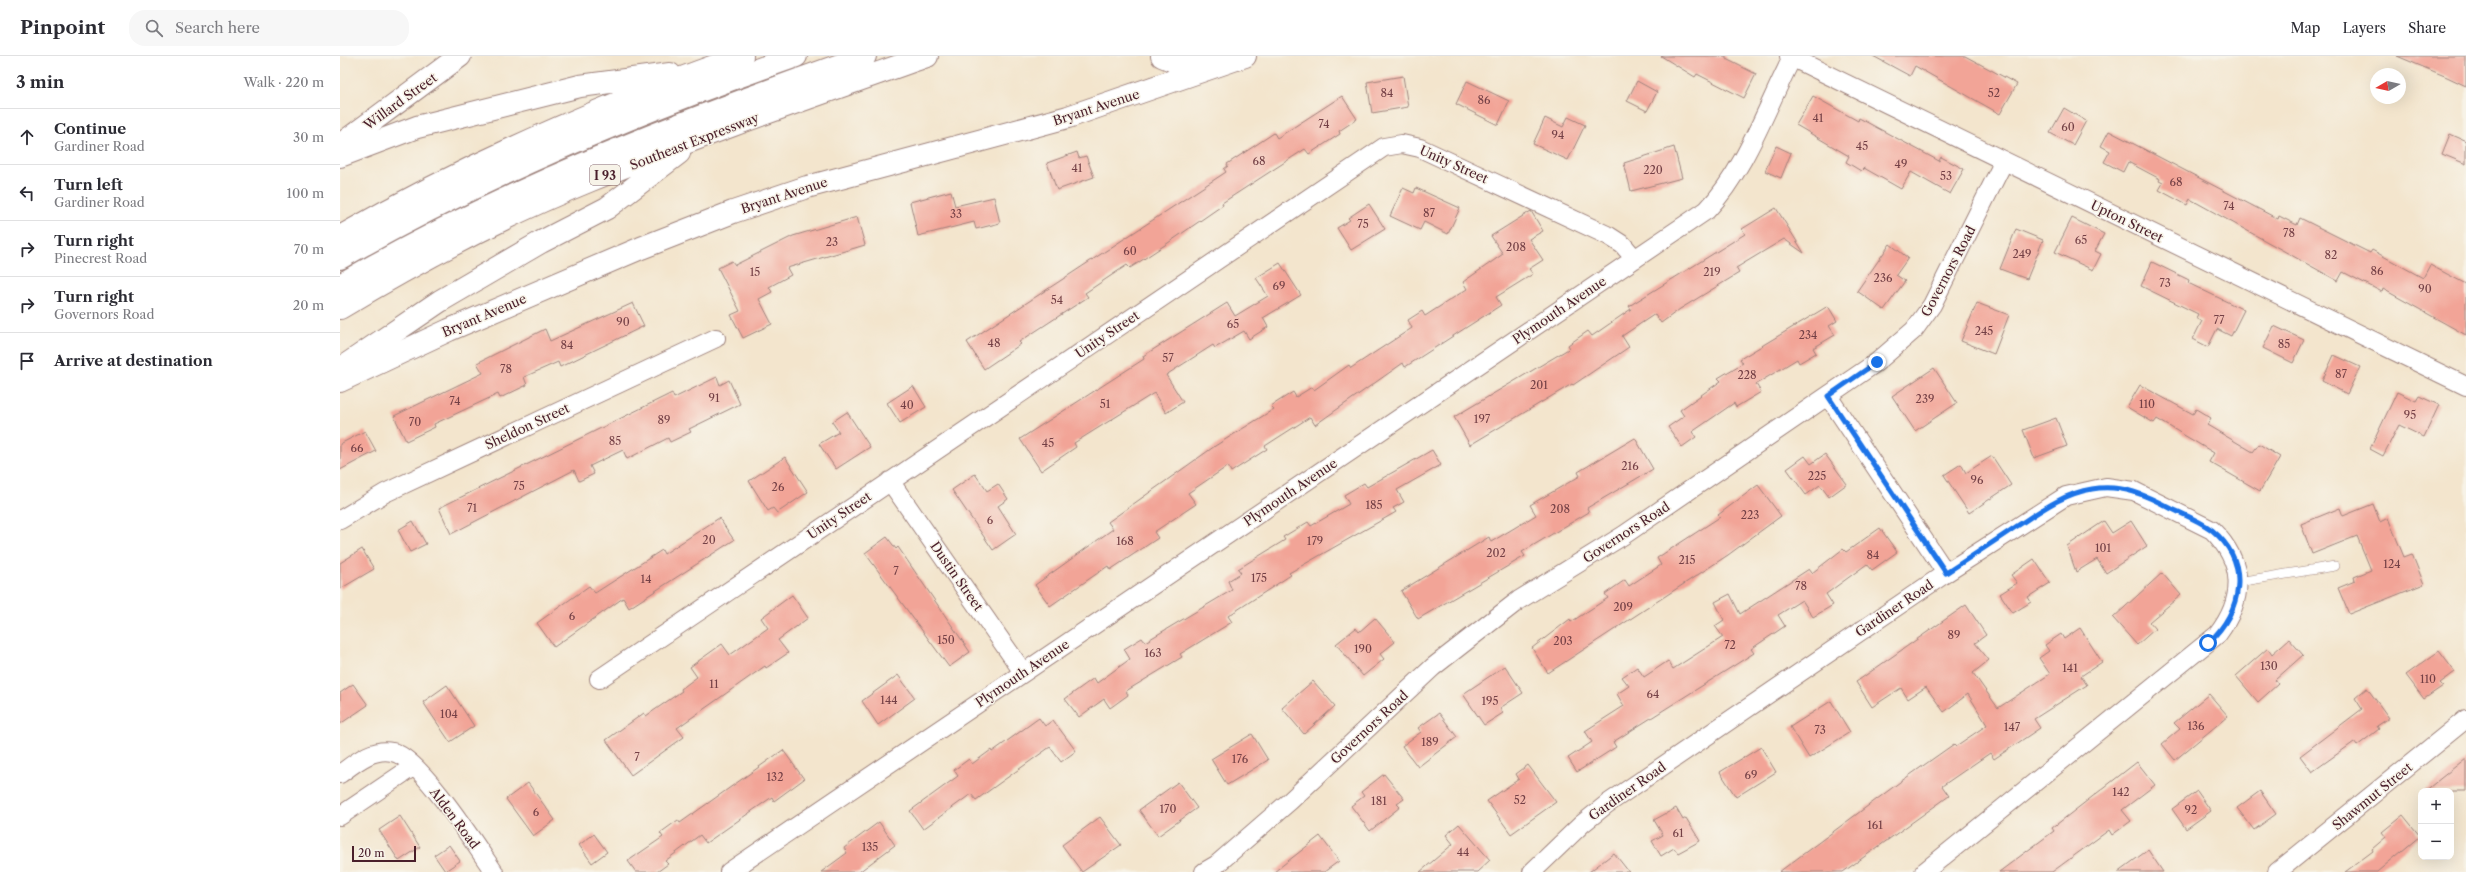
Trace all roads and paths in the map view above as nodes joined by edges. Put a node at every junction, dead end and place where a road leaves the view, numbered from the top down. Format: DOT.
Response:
graph roads {
  1 [pos="460,56"];
  2 [pos="742,56"];
  3 [pos="796,56"];
  4 [pos="865,56"];
  5 [pos="927,56"];
  6 [pos="1162,56"];
  7 [pos="1245,56"];
  8 [pos="1791,57"];
  9 [pos="1218,66"];
  10 [pos="706,68"];
  11 [pos="700,137"];
  12 [pos="340,145"];
  13 [pos="340,156"];
  14 [pos="2004,161"];
  15 [pos="340,238"];
  16 [pos="340,258"];
  17 [pos="1634,259"];
  18 [pos="340,285"];
  19 [pos="340,308"];
  20 [pos="716,338"];
  21 [pos="340,369"];
  22 [pos="340,381"];
  23 [pos="2466,386"];
  24 [pos="1828,396"];
  25 [pos="890,481"];
  26 [pos="340,520"];
  27 [pos="2335,566"];
  28 [pos="1946,573"];
  29 [pos="2238,582"];
  30 [pos="1023,672"];
  31 [pos="599,679"];
  32 [pos="2466,719"];
  33 [pos="414,766"];
  34 [pos="340,774"];
  35 [pos="340,816"];
  36 [pos="494,872"];
  37 [pos="729,872"];
  38 [pos="1204,872"];
  39 [pos="1532,872"];
  40 [pos="1924,872"];
  41 [pos="2277,872"];
  1 -- 12 [label="main road, Willard Street"];
  2 -- 10 [label="main road"];
  3 -- 16 [label="main road"];
  4 -- 18 [label="main road, I 93"];
  5 -- 11 [label="main road, Southeast Expressway / I 93"];
  6 -- 9 [label="main road"];
  7 -- 9 [label="main road, Bryant Avenue"];
  8 -- 14 [label="street, Upton Street"];
  8 -- 17 [label="street, Plymouth Avenue"];
  9 -- 22 [label="main road, Bryant Avenue"];
  10 -- 13 [label="main road"];
  10 -- 15 [label="main road"];
  11 -- 19 [label="main road, Southeast Expressway / I 93"];
  11 -- 21 [label="main road"];
  14 -- 23 [label="street, Upton Street"];
  14 -- 24 [label="street, Governors Road"];
  17 -- 25 [label="street, Unity Street"];
  17 -- 30 [label="street, Plymouth Avenue"];
  20 -- 26 [label="street, Sheldon Street"];
  24 -- 28 [label="street"];
  24 -- 38 [label="street, Governors Road"];
  25 -- 30 [label="street, Dustin Street"];
  25 -- 31 [label="street, Unity Street"];
  27 -- 29 [label="lane"];
  28 -- 29 [label="street, Gardiner Road"];
  28 -- 39 [label="street, Gardiner Road"];
  29 -- 40 [label="street, Gardiner Road"];
  30 -- 37 [label="street, Plymouth Avenue"];
  32 -- 41 [label="street, Shawmut Street"];
  33 -- 34 [label="street, Alden Road"];
  33 -- 35 [label="street"];
  33 -- 36 [label="street, Alden Road"];
}
